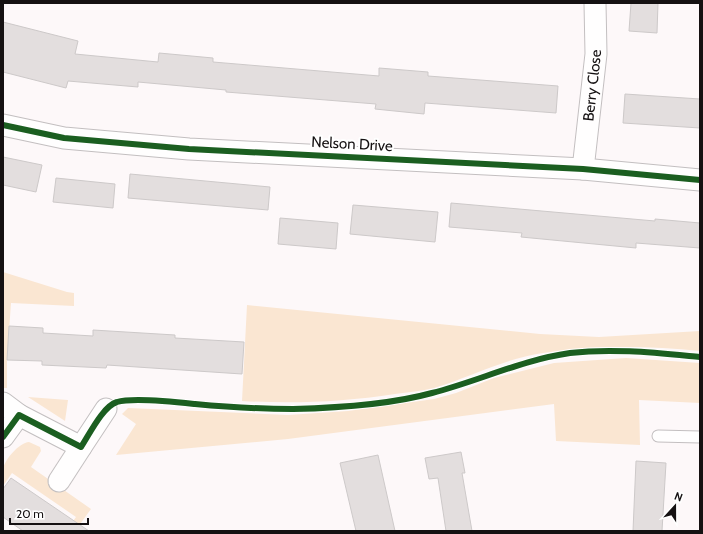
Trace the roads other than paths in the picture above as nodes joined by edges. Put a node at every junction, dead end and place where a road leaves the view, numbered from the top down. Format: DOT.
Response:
graph roads {
  1 [pos="595,3"];
  2 [pos="3,125"];
  3 [pos="583,168"];
  4 [pos="700,180"];
  5 [pos="11,409"];
  6 [pos="106,410"];
  7 [pos="658,436"];
  8 [pos="700,436"];
  9 [pos="3,437"];
  10 [pos="82,448"];
  11 [pos="59,481"];
  1 -- 3 [label="street, Berry Close"];
  2 -- 3 [label="street, Nelson Drive"];
  3 -- 4 [label="street, Nelson Drive"];
  5 -- 9 [label="street"];
  5 -- 10 [label="street"];
  6 -- 10 [label="street"];
  7 -- 8 [label="lane"];
  10 -- 11 [label="street"];
}
